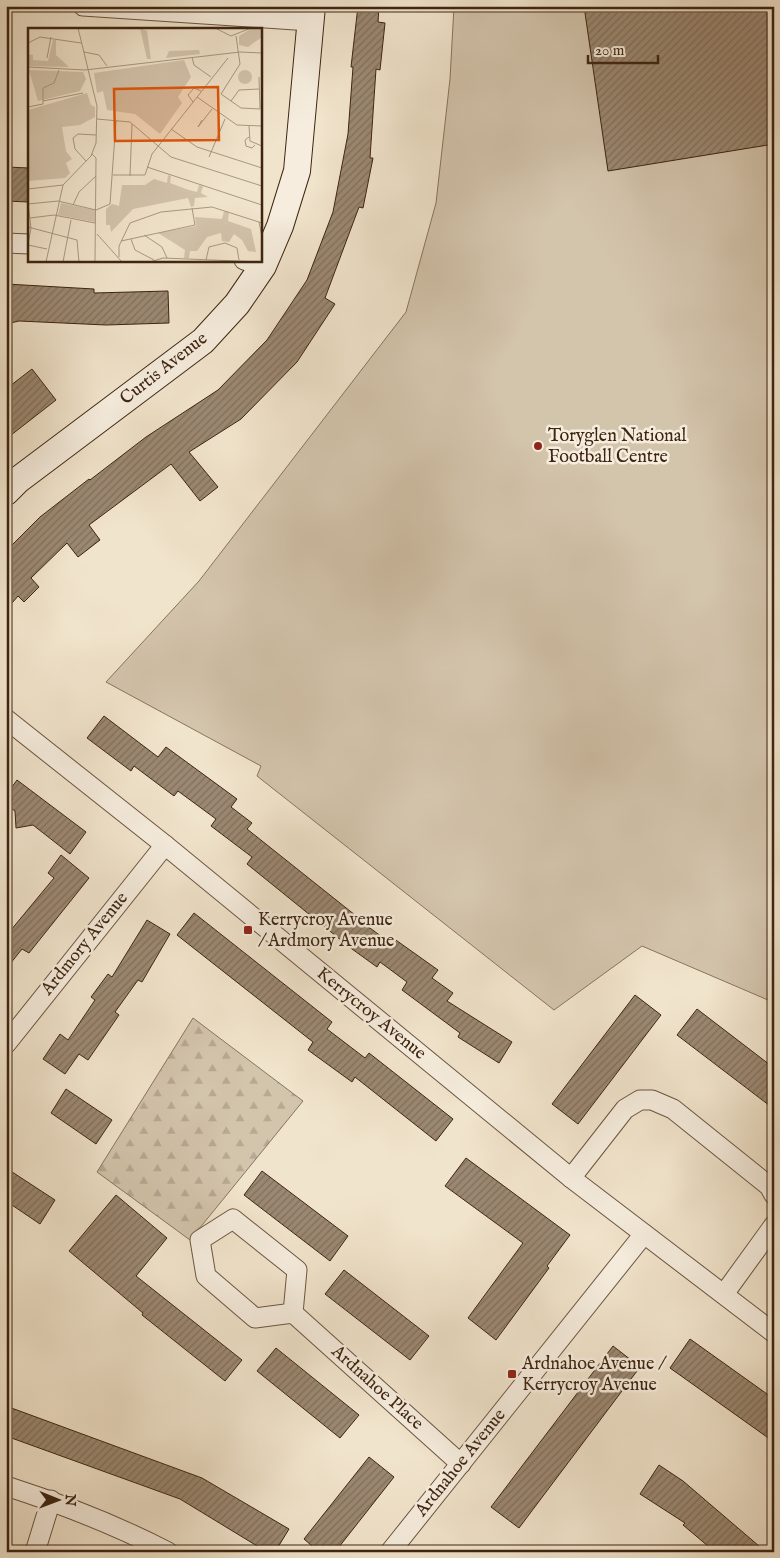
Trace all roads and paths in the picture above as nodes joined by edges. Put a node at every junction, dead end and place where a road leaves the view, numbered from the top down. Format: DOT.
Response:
graph roads {
  1 [pos="84,6"];
  2 [pos="311,13"];
  3 [pos="6,243"];
  4 [pos="28,244"];
  5 [pos="261,252"];
  6 [pos="253,263"];
  7 [pos="6,492"];
  8 [pos="6,719"];
  9 [pos="165,845"];
  10 [pos="6,1044"];
  11 [pos="572,1178"];
  12 [pos="774,1195"];
  13 [pos="774,1225"];
  14 [pos="644,1234"];
  15 [pos="724,1294"];
  16 [pos="293,1313"];
  17 [pos="774,1333"];
  18 [pos="461,1464"];
  19 [pos="6,1486"];
  20 [pos="51,1500"];
  21 [pos="35,1552"];
  22 [pos="168,1552"];
  23 [pos="390,1552"];
  1 -- 2 [label="street"];
  2 -- 5 [label="street, Curtis Avenue"];
  3 -- 4 [label="street"];
  6 -- 7 [label="street, Curtis Avenue"];
  8 -- 9 [label="street, Kerrycroy Avenue"];
  9 -- 10 [label="street, Ardmory Avenue"];
  9 -- 11 [label="street, Kerrycroy Avenue"];
  11 -- 12 [label="street"];
  11 -- 14 [label="street, Kerrycroy Avenue"];
  13 -- 15 [label="street"];
  14 -- 15 [label="street, Kerrycroy Avenue"];
  14 -- 18 [label="street, Ardnahoe Avenue"];
  15 -- 17 [label="street, Kerrycroy Avenue"];
  16 -- 16 [label="street"];
  16 -- 18 [label="street, Ardnahoe Place"];
  18 -- 23 [label="street, Ardnahoe Avenue"];
  19 -- 20 [label="street"];
  20 -- 21 [label="street"];
  20 -- 22 [label="street"];
}
